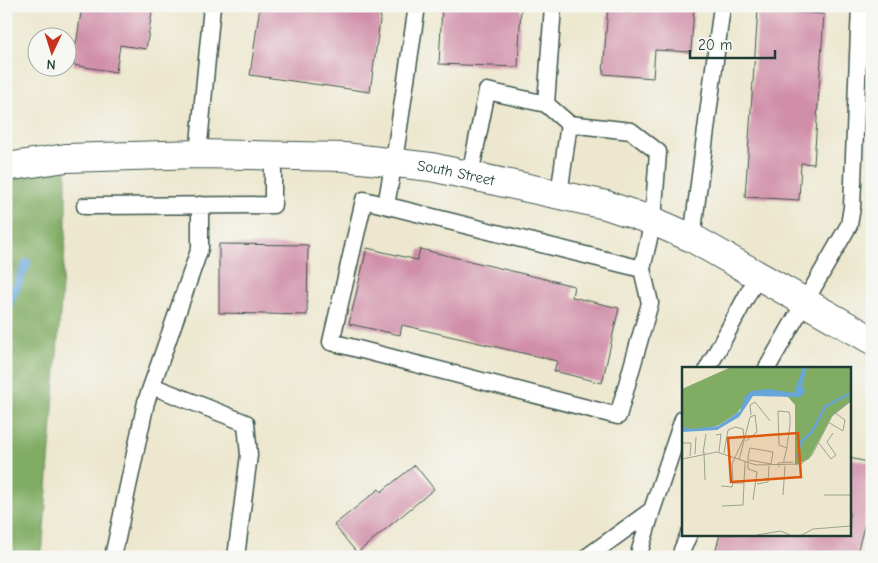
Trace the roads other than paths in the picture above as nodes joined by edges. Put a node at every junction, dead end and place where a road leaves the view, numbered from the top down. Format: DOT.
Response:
graph roads {
  1 [pos="212,6"];
  2 [pos="417,6"];
  3 [pos="554,6"];
  4 [pos="722,6"];
  5 [pos="860,6"];
  6 [pos="546,104"];
  7 [pos="569,124"];
  8 [pos="198,154"];
  9 [pos="273,155"];
  10 [pos="394,162"];
  11 [pos="6,167"];
  12 [pos="470,175"];
  13 [pos="559,194"];
  14 [pos="386,205"];
  15 [pos="85,206"];
  16 [pos="200,206"];
  17 [pos="652,221"];
  18 [pos="692,238"];
  19 [pos="642,269"];
  20 [pos="757,276"];
  21 [pos="805,303"];
  22 [pos="872,340"];
  23 [pos="709,367"];
  24 [pos="767,367"];
  25 [pos="152,386"];
  26 [pos="682,422"];
  27 [pos="652,510"];
  28 [pos="688,536"];
  29 [pos="114,557"];
  30 [pos="236,557"];
  31 [pos="587,557"];
  32 [pos="638,557"];
  33 [pos="683,557"];
  1 -- 8 [label="lane"];
  2 -- 10 [label="lane"];
  3 -- 6 [label="lane"];
  4 -- 18 [label="lane"];
  5 -- 21 [label="lane"];
  6 -- 7 [label="lane"];
  6 -- 12 [label="lane"];
  7 -- 13 [label="lane"];
  7 -- 17 [label="lane"];
  8 -- 9 [label="street, South Street"];
  8 -- 11 [label="street, South Street"];
  9 -- 10 [label="street, South Street"];
  9 -- 16 [label="lane"];
  10 -- 12 [label="street, South Street"];
  10 -- 14 [label="lane"];
  12 -- 13 [label="street, South Street"];
  13 -- 17 [label="street, South Street"];
  14 -- 19 [label="lane"];
  14 -- 19 [label="lane"];
  15 -- 16 [label="lane"];
  16 -- 25 [label="lane"];
  17 -- 18 [label="street, South Street"];
  17 -- 19 [label="lane"];
  18 -- 20 [label="street, South Street"];
  20 -- 21 [label="street, South Street"];
  20 -- 23 [label="lane"];
  21 -- 22 [label="street, South Street"];
  21 -- 24 [label="lane"];
  25 -- 29 [label="lane"];
  25 -- 30 [label="lane"];
  26 -- 27 [label="lane"];
  27 -- 31 [label="lane"];
  27 -- 32 [label="lane"];
  28 -- 33 [label="lane"];
}
